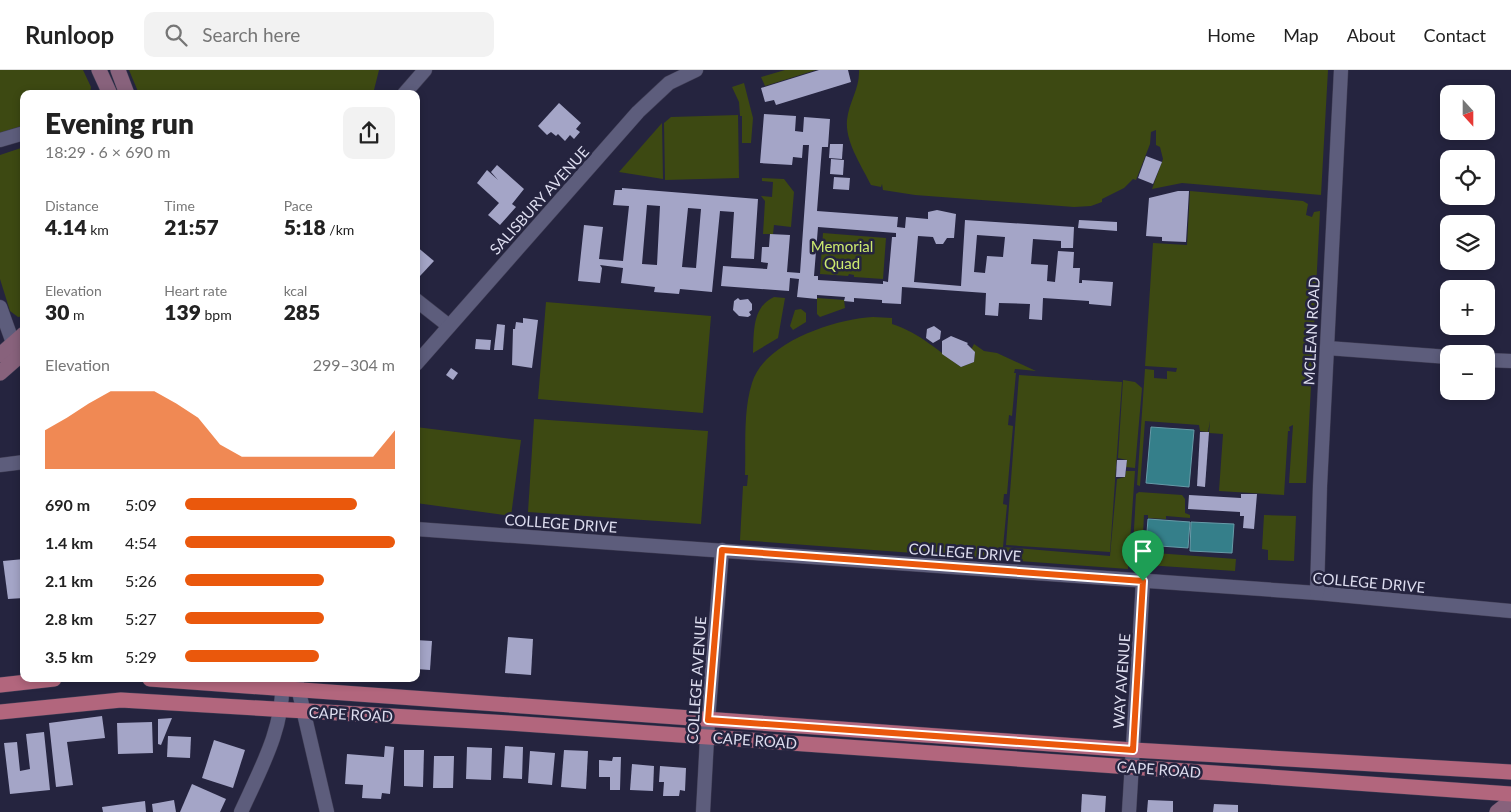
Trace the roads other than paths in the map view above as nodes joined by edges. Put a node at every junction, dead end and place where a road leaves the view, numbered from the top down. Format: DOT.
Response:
graph roads {
  1 [pos="99,70"];
  2 [pos="118,70"];
  3 [pos="424,70"];
  4 [pos="696,70"];
  5 [pos="1341,70"];
  6 [pos="108,90"];
  7 [pos="126,90"];
  8 [pos="407,90"];
  9 [pos="20,134"];
  10 [pos="0,140"];
  11 [pos="420,303"];
  12 [pos="0,307"];
  13 [pos="449,326"];
  14 [pos="1326,348"];
  15 [pos="18,351"];
  16 [pos="421,352"];
  17 [pos="0,355"];
  18 [pos="1440,356"];
  19 [pos="1495,360"];
  20 [pos="1511,361"];
  21 [pos="0,373"];
  22 [pos="20,462"];
  23 [pos="0,465"];
  24 [pos="420,529"];
  25 [pos="722,550"];
  26 [pos="1143,581"];
  27 [pos="1317,593"];
  28 [pos="1511,611"];
  29 [pos="27,682"];
  30 [pos="255,682"];
  31 [pos="290,683"];
  32 [pos="0,685"];
  33 [pos="280,710"];
  34 [pos="0,712"];
  35 [pos="303,712"];
  36 [pos="708,720"];
  37 [pos="707,736"];
  38 [pos="1133,750"];
  39 [pos="1131,767"];
  40 [pos="1511,772"];
  41 [pos="1511,794"];
  42 [pos="1511,801"];
  43 [pos="241,812"];
  44 [pos="327,812"];
  45 [pos="703,812"];
  46 [pos="1128,812"];
  47 [pos="1497,812"];
  1 -- 6 [label="main road"];
  2 -- 7 [label="main road"];
  3 -- 8 [label="street"];
  4 -- 13 [label="street, SALISBURY AVENUE"];
  5 -- 14 [label="street, MCLEAN ROAD"];
  9 -- 10 [label="street"];
  11 -- 13 [label="street"];
  12 -- 15 [label="street"];
  13 -- 16 [label="street, SALISBURY AVENUE"];
  14 -- 18 [label="street"];
  14 -- 27 [label="street, MCLEAN ROAD"];
  15 -- 17 [label="main road"];
  15 -- 21 [label="main road"];
  19 -- 20 [label="street"];
  22 -- 23 [label="street"];
  24 -- 25 [label="street, COLLEGE DRIVE"];
  25 -- 26 [label="street, COLLEGE DRIVE"];
  25 -- 36 [label="street, COLLEGE AVENUE"];
  26 -- 27 [label="street, COLLEGE DRIVE"];
  26 -- 38 [label="street, WAY AVENUE"];
  27 -- 28 [label="street, COLLEGE DRIVE"];
  29 -- 32 [label="main road"];
  30 -- 31 [label="main road, CAPE ROAD"];
  31 -- 33 [label="street"];
  31 -- 35 [label="street"];
  31 -- 36 [label="main road, CAPE ROAD"];
  33 -- 34 [label="main road, CAPE ROAD"];
  33 -- 35 [label="main road, CAPE ROAD"];
  33 -- 43 [label="street"];
  35 -- 37 [label="main road, CAPE ROAD"];
  35 -- 44 [label="street"];
  36 -- 37 [label="street, COLLEGE AVENUE"];
  36 -- 38 [label="main road, CAPE ROAD"];
  37 -- 39 [label="main road, CAPE ROAD"];
  37 -- 45 [label="street, COLLEGE AVENUE"];
  38 -- 39 [label="street, WAY AVENUE"];
  38 -- 40 [label="main road, CAPE ROAD"];
  39 -- 41 [label="main road, CAPE ROAD"];
  39 -- 46 [label="street, WAY AVENUE"];
  42 -- 47 [label="main road"];
}
